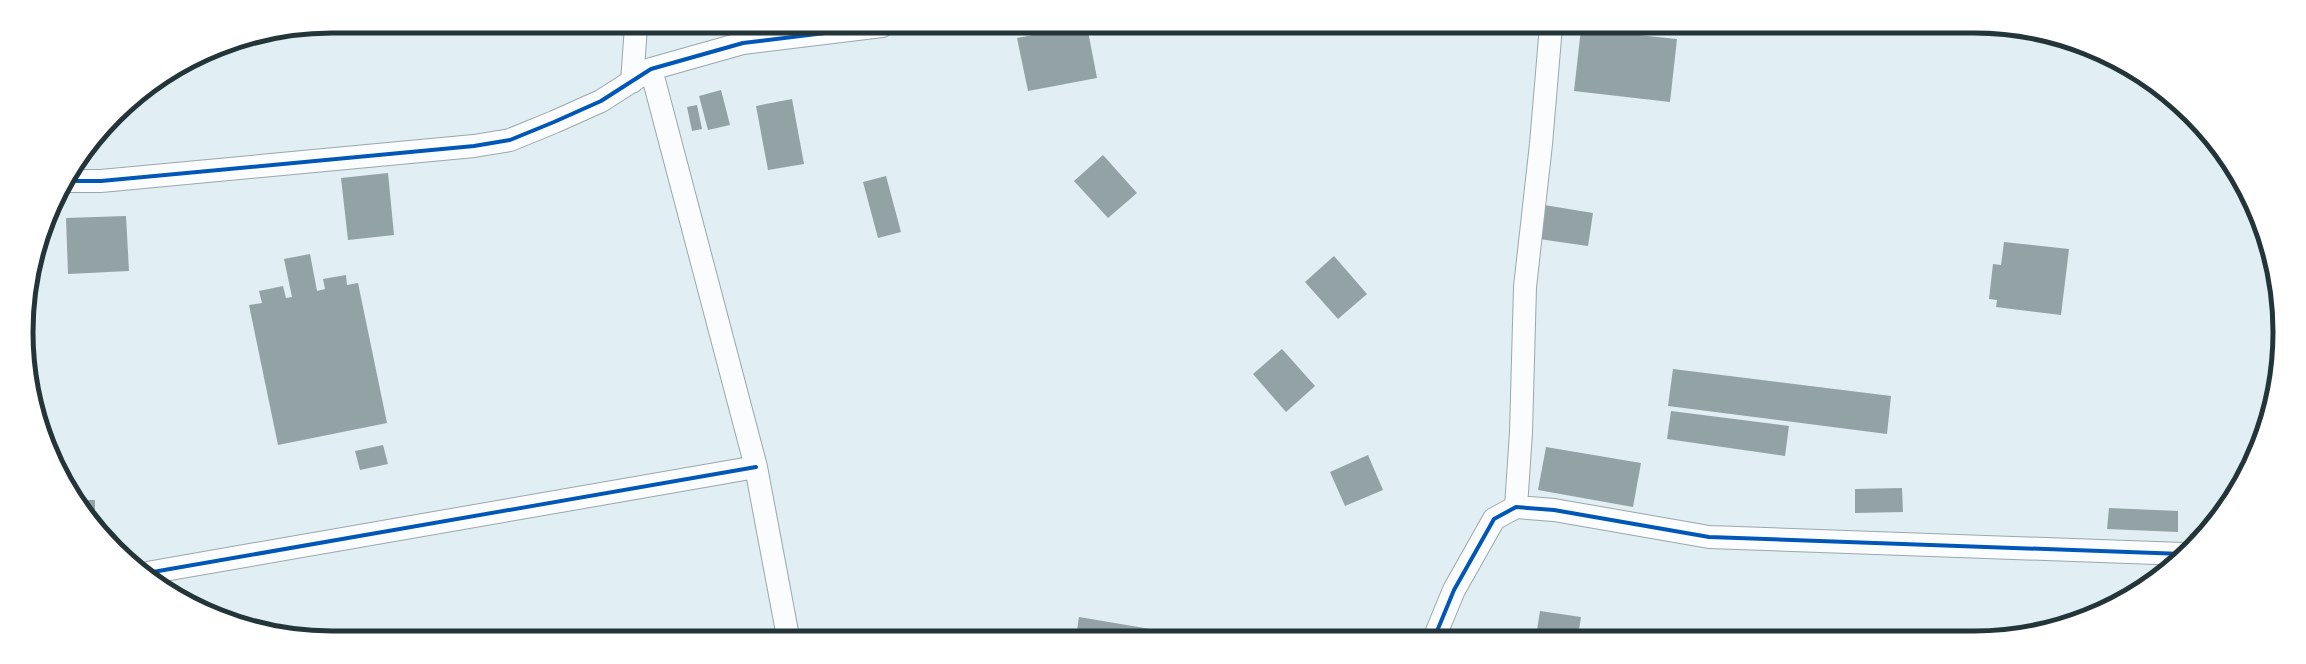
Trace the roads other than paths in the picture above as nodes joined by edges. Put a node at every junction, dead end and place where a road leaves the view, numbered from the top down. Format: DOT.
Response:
graph roads {
  1 [pos="636,33"];
  2 [pos="825,33"];
  3 [pos="1550,33"];
  4 [pos="651,69"];
  5 [pos="632,82"];
  6 [pos="74,181"];
  7 [pos="756,467"];
  8 [pos="1516,507"];
  9 [pos="2174,554"];
  10 [pos="154,572"];
  11 [pos="787,631"];
  12 [pos="1437,631"];
  1 -- 5 [label="street"];
  2 -- 4 [label="street"];
  3 -- 8 [label="street"];
  4 -- 5 [label="street"];
  4 -- 7 [label="street"];
  5 -- 6 [label="street"];
  7 -- 10 [label="street"];
  7 -- 11 [label="street"];
  8 -- 9 [label="street"];
  8 -- 12 [label="street"];
}
